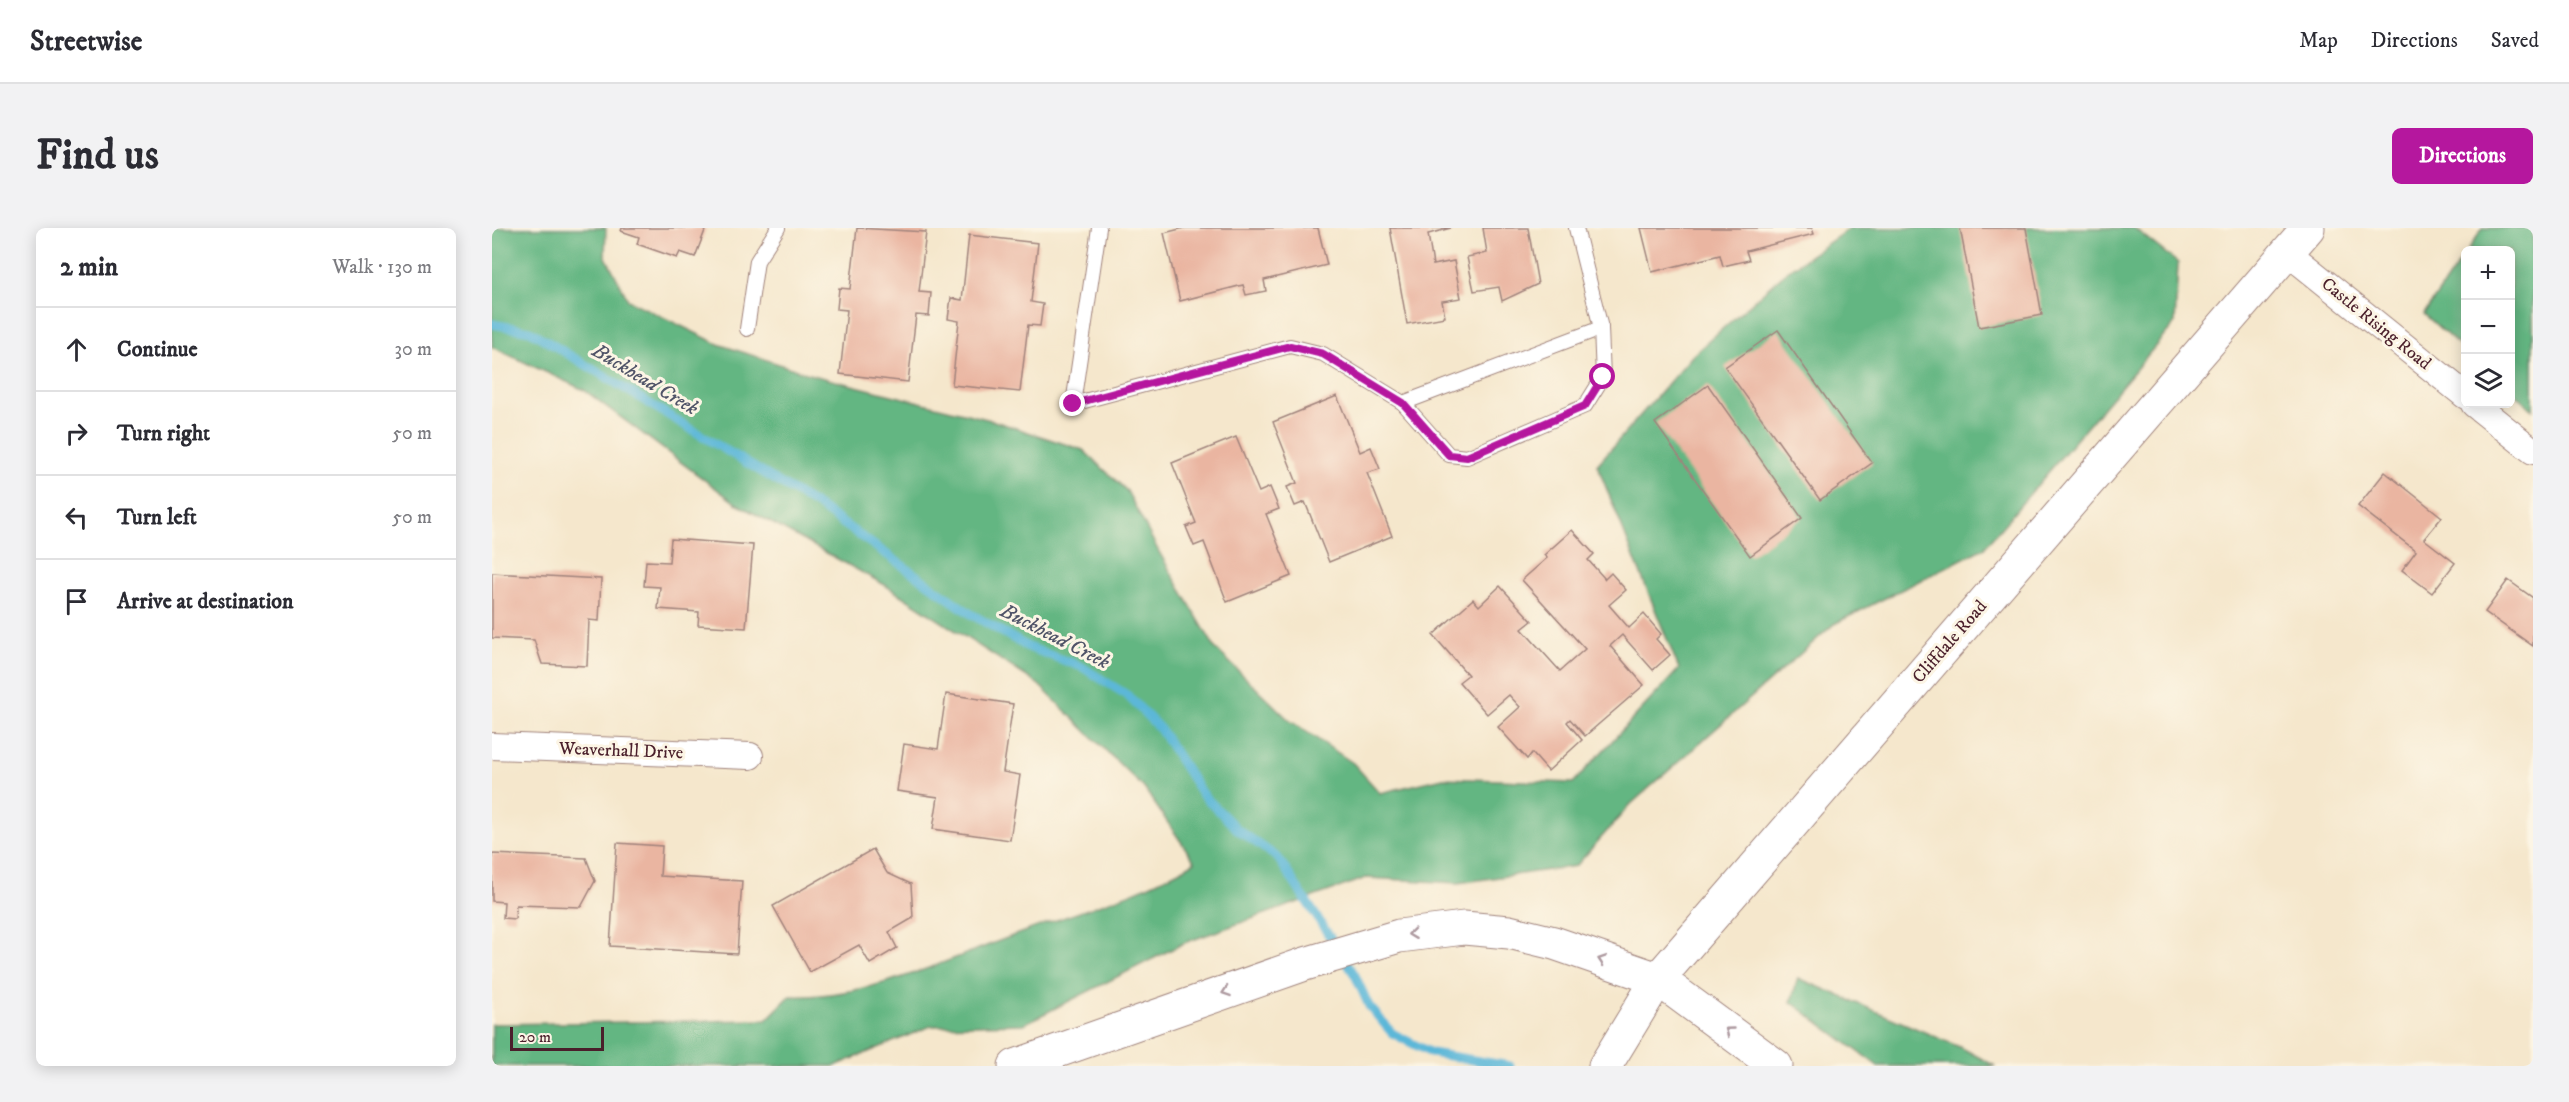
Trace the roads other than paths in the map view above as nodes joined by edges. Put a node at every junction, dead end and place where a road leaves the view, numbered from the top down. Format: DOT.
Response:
graph roads {
  1 [pos="778,228"];
  2 [pos="1099,228"];
  3 [pos="1576,228"];
  4 [pos="2308,228"];
  5 [pos="2287,252"];
  6 [pos="1601,328"];
  7 [pos="747,329"];
  8 [pos="2461,392"];
  9 [pos="1403,403"];
  10 [pos="2479,408"];
  11 [pos="2533,451"];
  12 [pos="492,747"];
  13 [pos="750,756"];
  14 [pos="1658,979"];
  15 [pos="1015,1066"];
  16 [pos="1605,1066"];
  17 [pos="1776,1066"];
  1 -- 7 [label="lane"];
  2 -- 9 [label="lane"];
  3 -- 6 [label="lane"];
  4 -- 5 [label="main road, Cliffdale Road"];
  5 -- 8 [label="street, Castle Rising Road"];
  5 -- 14 [label="main road, Cliffdale Road"];
  6 -- 9 [label="lane"];
  6 -- 9 [label="lane"];
  10 -- 11 [label="street"];
  12 -- 13 [label="street, Weaverhall Drive"];
  14 -- 15 [label="main road, one-way"];
  14 -- 16 [label="main road, Cliffdale Road"];
  17 -- 14 [label="main road, one-way"];
}
